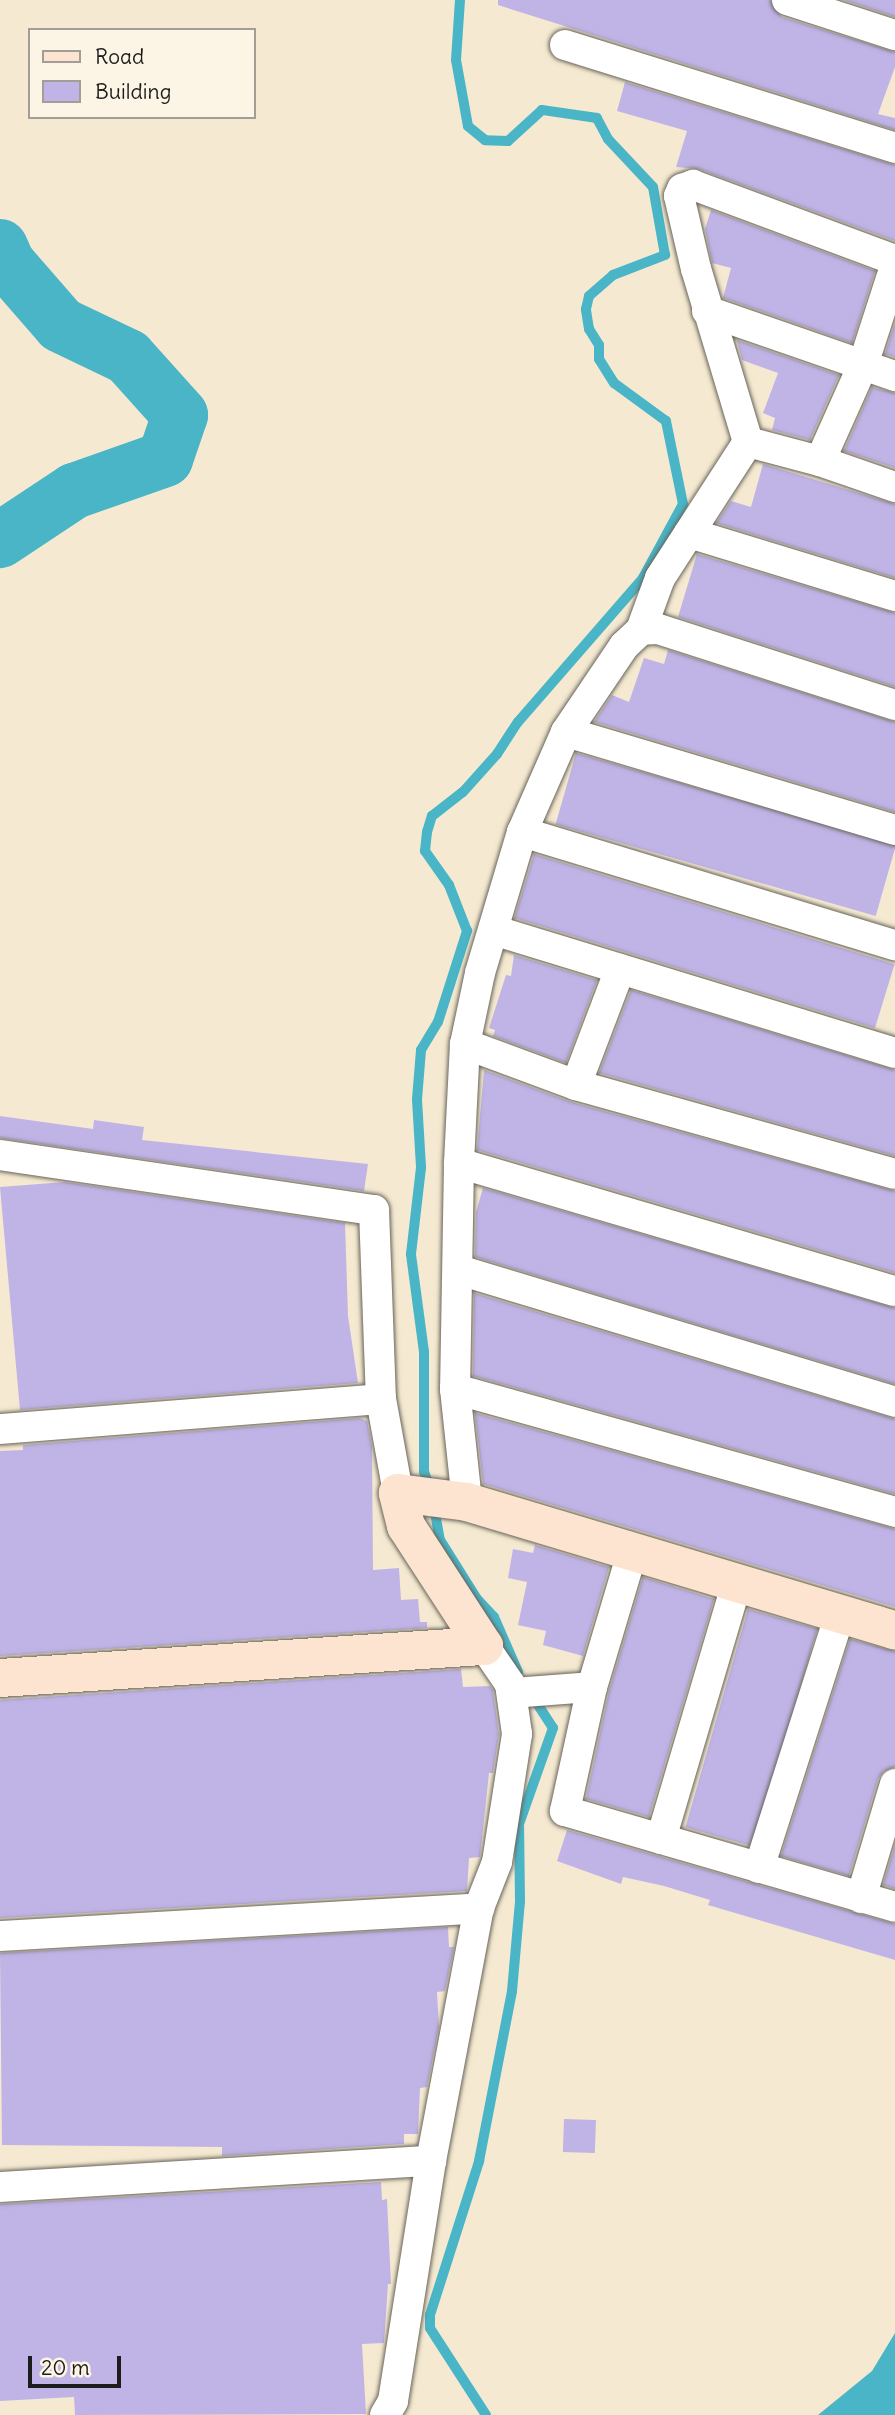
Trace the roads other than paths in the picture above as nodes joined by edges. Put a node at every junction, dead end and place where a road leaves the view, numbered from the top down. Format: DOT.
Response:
graph roads {
  1 [pos="786,0"];
  2 [pos="895,35"];
  3 [pos="565,45"];
  4 [pos="895,148"];
  5 [pos="895,260"];
  6 [pos="895,266"];
  7 [pos="707,311"];
  8 [pos="863,365"];
  9 [pos="895,376"];
  10 [pos="748,442"];
  11 [pos="820,461"];
  12 [pos="895,487"];
  13 [pos="689,533"];
  14 [pos="895,596"];
  15 [pos="641,630"];
  16 [pos="895,705"];
  17 [pos="566,732"];
  18 [pos="895,831"];
  19 [pos="522,832"];
  20 [pos="493,930"];
  21 [pos="895,945"];
  22 [pos="620,969"];
  23 [pos="465,1044"];
  24 [pos="895,1053"];
  25 [pos="576,1085"];
  26 [pos="0,1155"];
  27 [pos="459,1163"];
  28 [pos="895,1174"];
  29 [pos="459,1270"];
  30 [pos="895,1291"];
  31 [pos="455,1389"];
  32 [pos="382,1399"];
  33 [pos="895,1402"];
  34 [pos="0,1429"];
  35 [pos="433,1498"];
  36 [pos="895,1512"];
  37 [pos="632,1553"];
  38 [pos="737,1583"];
  39 [pos="840,1614"];
  40 [pos="895,1630"];
  41 [pos="484,1646"];
  42 [pos="0,1678"];
  43 [pos="592,1687"];
  44 [pos="519,1693"];
  45 [pos="895,1784"];
  46 [pos="661,1839"];
  47 [pos="760,1868"];
  48 [pos="860,1898"];
  49 [pos="895,1907"];
  50 [pos="479,1908"];
  51 [pos="0,1936"];
  52 [pos="431,2161"];
  53 [pos="0,2187"];
  54 [pos="385,2415"];
  1 -- 2 [label="street"];
  3 -- 4 [label="street"];
  5 -- 7 [label="street"];
  6 -- 8 [label="street"];
  7 -- 8 [label="street"];
  7 -- 10 [label="street"];
  8 -- 9 [label="street"];
  8 -- 11 [label="street"];
  10 -- 11 [label="street"];
  10 -- 13 [label="street"];
  11 -- 12 [label="street"];
  13 -- 14 [label="street"];
  13 -- 15 [label="street"];
  15 -- 16 [label="street"];
  15 -- 17 [label="street"];
  17 -- 18 [label="street"];
  17 -- 19 [label="street"];
  19 -- 20 [label="street"];
  19 -- 21 [label="street"];
  20 -- 22 [label="street"];
  20 -- 23 [label="street"];
  22 -- 24 [label="street"];
  22 -- 25 [label="street"];
  23 -- 25 [label="street"];
  23 -- 27 [label="street"];
  25 -- 28 [label="street"];
  26 -- 32 [label="street"];
  27 -- 29 [label="street"];
  27 -- 30 [label="street"];
  29 -- 31 [label="street"];
  29 -- 33 [label="street"];
  31 -- 35 [label="street"];
  31 -- 36 [label="street"];
  32 -- 34 [label="street"];
  32 -- 35 [label="street"];
  35 -- 37 [label="street"];
  35 -- 41 [label="street"];
  37 -- 38 [label="street"];
  37 -- 43 [label="street"];
  38 -- 39 [label="street"];
  38 -- 46 [label="street"];
  39 -- 40 [label="street"];
  39 -- 47 [label="street"];
  41 -- 42 [label="street"];
  41 -- 44 [label="street"];
  43 -- 44 [label="street"];
  43 -- 46 [label="street"];
  44 -- 50 [label="street"];
  45 -- 48 [label="street"];
  46 -- 47 [label="street"];
  47 -- 48 [label="street"];
  48 -- 49 [label="street"];
  50 -- 51 [label="street"];
  50 -- 52 [label="street"];
  52 -- 53 [label="street"];
  52 -- 54 [label="street"];
}
